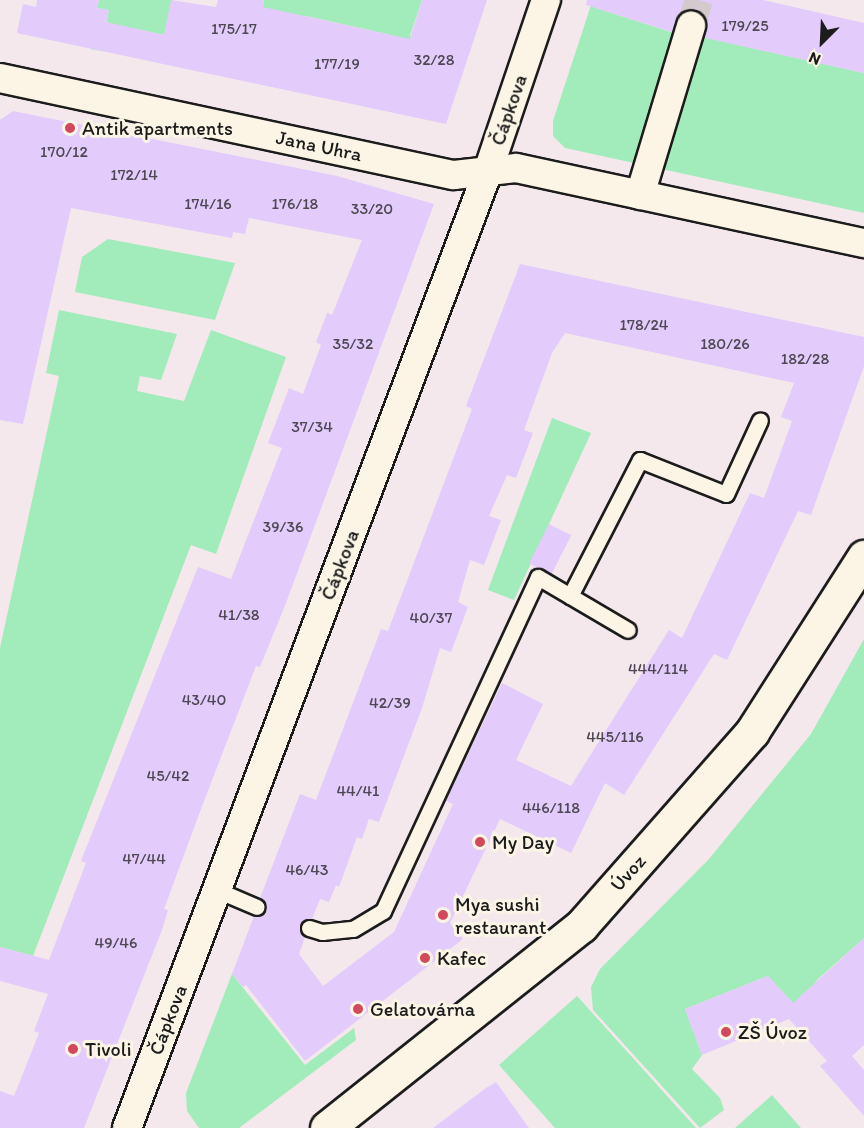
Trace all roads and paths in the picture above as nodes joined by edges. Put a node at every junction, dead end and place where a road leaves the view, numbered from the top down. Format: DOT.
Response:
graph roads {
  1 [pos="546,0"];
  2 [pos="691,26"];
  3 [pos="0,78"];
  4 [pos="488,171"];
  5 [pos="640,195"];
  6 [pos="864,243"];
  7 [pos="760,420"];
  8 [pos="864,557"];
  9 [pos="570,596"];
  10 [pos="628,630"];
  11 [pos="217,890"];
  12 [pos="257,907"];
  13 [pos="309,928"];
  14 [pos="127,1128"];
  15 [pos="327,1128"];
  1 -- 4 [label="street, Čápkova"];
  2 -- 5 [label="street"];
  3 -- 4 [label="street, Jana Uhra"];
  4 -- 5 [label="street, Jana Uhra"];
  4 -- 11 [label="street, Čápkova"];
  5 -- 6 [label="street, Jana Uhra"];
  7 -- 9 [label="lane"];
  8 -- 15 [label="main road, Úvoz"];
  9 -- 10 [label="lane"];
  9 -- 13 [label="lane"];
  11 -- 12 [label="lane"];
  11 -- 14 [label="street, Čápkova"];
}
